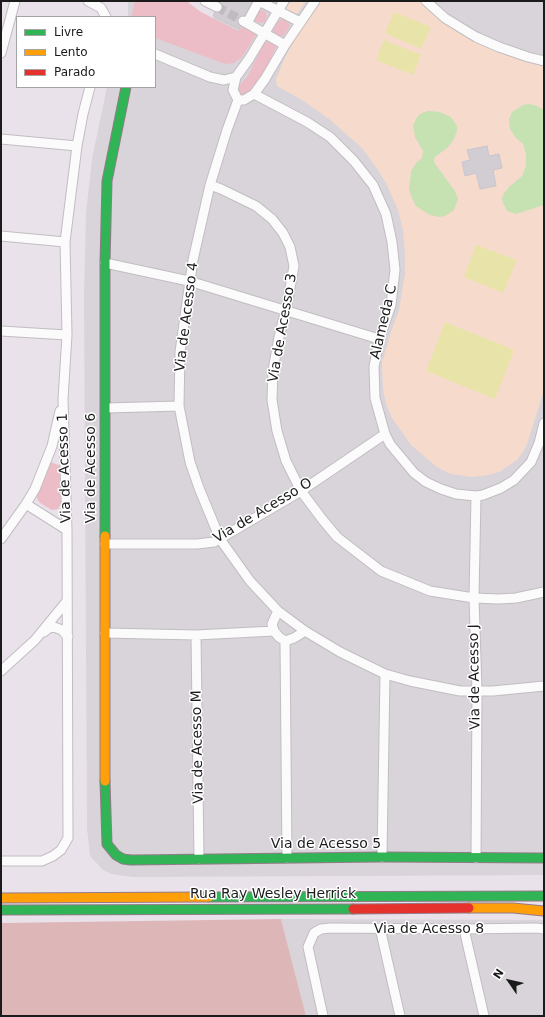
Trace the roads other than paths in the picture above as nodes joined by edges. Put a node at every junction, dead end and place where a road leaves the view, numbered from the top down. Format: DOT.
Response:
graph roads {
  1 [pos="15,1"];
  2 [pos="88,1"];
  3 [pos="207,1"];
  4 [pos="259,1"];
  5 [pos="284,1"];
  6 [pos="315,1"];
  7 [pos="426,1"];
  8 [pos="217,7"];
  9 [pos="278,10"];
  10 [pos="105,16"];
  11 [pos="300,22"];
  12 [pos="264,34"];
  13 [pos="285,45"];
  14 [pos="1,53"];
  15 [pos="156,54"];
  16 [pos="544,61"];
  17 [pos="236,77"];
  18 [pos="90,88"];
  19 [pos="126,88"];
  20 [pos="254,94"];
  21 [pos="238,100"];
  22 [pos="1,139"];
  23 [pos="77,146"];
  24 [pos="210,185"];
  25 [pos="1,236"];
  26 [pos="65,242"];
  27 [pos="105,263"];
  28 [pos="189,281"];
  29 [pos="286,310"];
  30 [pos="1,331"];
  31 [pos="66,335"];
  32 [pos="379,338"];
  33 [pos="63,399"];
  34 [pos="179,406"];
  35 [pos="106,408"];
  36 [pos="544,427"];
  37 [pos="384,434"];
  38 [pos="301,491"];
  39 [pos="476,496"];
  40 [pos="26,504"];
  41 [pos="68,530"];
  42 [pos="1,539"];
  43 [pos="220,539"];
  44 [pos="105,544"];
  45 [pos="544,592"];
  46 [pos="474,598"];
  47 [pos="67,600"];
  48 [pos="278,611"];
  49 [pos="274,631"];
  50 [pos="305,631"];
  51 [pos="105,633"];
  52 [pos="196,635"];
  53 [pos="68,637"];
  54 [pos="35,640"];
  55 [pos="285,641"];
  56 [pos="1,671"];
  57 [pos="385,674"];
  58 [pos="544,686"];
  59 [pos="477,691"];
  60 [pos="111,850"];
  61 [pos="382,857"];
  62 [pos="287,858"];
  63 [pos="476,858"];
  64 [pos="544,858"];
  65 [pos="199,859"];
  66 [pos="1,861"];
  67 [pos="544,896"];
  68 [pos="1,898"];
  69 [pos="1,910"];
  70 [pos="544,911"];
  71 [pos="380,928"];
  72 [pos="464,929"];
  73 [pos="544,929"];
  74 [pos="323,1016"];
  75 [pos="400,1016"];
  76 [pos="484,1016"];
  1 -- 14 [label="street"];
  2 -- 10 [label="street"];
  3 -- 8 [label="street"];
  4 -- 9 [label="street"];
  4 -- 12 [label="street"];
  5 -- 9 [label="street"];
  6 -- 11 [label="street"];
  7 -- 16 [label="street"];
  9 -- 11 [label="street"];
  9 -- 12 [label="street"];
  11 -- 13 [label="street"];
  12 -- 13 [label="street"];
  12 -- 17 [label="street"];
  13 -- 20 [label="street"];
  15 -- 17 [label="street"];
  17 -- 21 [label="street"];
  18 -- 23 [label="street, Via de Acesso 1"];
  19 -- 27 [label="street, Via de Acesso 6"];
  20 -- 21 [label="street"];
  20 -- 32 [label="street, Alameda C"];
  21 -- 24 [label="street, Via de Acesso 4"];
  22 -- 23 [label="street"];
  23 -- 26 [label="street, Via de Acesso 1"];
  24 -- 28 [label="street, Via de Acesso 4"];
  24 -- 29 [label="street, Via de Acesso 3"];
  25 -- 26 [label="street"];
  26 -- 31 [label="street, Via de Acesso 1"];
  27 -- 28 [label="street"];
  27 -- 35 [label="street, Via de Acesso 6"];
  28 -- 29 [label="street"];
  28 -- 34 [label="street, Via de Acesso 4"];
  29 -- 32 [label="street"];
  29 -- 38 [label="street, Via de Acesso 3"];
  30 -- 31 [label="street"];
  31 -- 33 [label="street, Via de Acesso 1"];
  32 -- 37 [label="street, Alameda C"];
  33 -- 40 [label="street"];
  33 -- 41 [label="street, Via de Acesso 1"];
  34 -- 35 [label="street"];
  34 -- 43 [label="street, Via de Acesso 4"];
  35 -- 44 [label="street, Via de Acesso 6"];
  36 -- 39 [label="street"];
  37 -- 38 [label="street, Via de Acesso O"];
  37 -- 39 [label="street, Alameda C"];
  38 -- 43 [label="street, Via de Acesso O"];
  38 -- 46 [label="street, Via de Acesso 3"];
  39 -- 46 [label="street, Via de Acesso J"];
  40 -- 41 [label="street"];
  40 -- 42 [label="street"];
  41 -- 47 [label="street, Via de Acesso 1"];
  43 -- 44 [label="street, Via de Acesso O"];
  43 -- 48 [label="street, Via de Acesso 4"];
  44 -- 51 [label="street, Via de Acesso 6"];
  45 -- 46 [label="street, Via de Acesso 3"];
  46 -- 59 [label="street, Via de Acesso J"];
  47 -- 53 [label="street, Via de Acesso 1"];
  47 -- 54 [label="street"];
  48 -- 49 [label="street"];
  48 -- 50 [label="street, Via de Acesso 4"];
  49 -- 52 [label="street"];
  49 -- 55 [label="street"];
  50 -- 55 [label="street"];
  50 -- 57 [label="street, Via de Acesso 4"];
  51 -- 52 [label="street"];
  51 -- 60 [label="street, Via de Acesso 6"];
  52 -- 65 [label="street, Via de Acesso M"];
  53 -- 54 [label="street"];
  53 -- 66 [label="street, Via de Acesso 1"];
  54 -- 56 [label="street"];
  55 -- 62 [label="street"];
  57 -- 59 [label="street, Via de Acesso 4"];
  57 -- 61 [label="street"];
  58 -- 59 [label="street, Via de Acesso 4"];
  59 -- 63 [label="street, Via de Acesso J"];
  60 -- 65 [label="street, Via de Acesso 5"];
  61 -- 62 [label="street, Via de Acesso 5"];
  61 -- 63 [label="street, Via de Acesso 5"];
  62 -- 65 [label="street, Via de Acesso 5"];
  63 -- 64 [label="street, Via de Acesso 5"];
  67 -- 68 [label="street, Rua Ray Wesley Herrick"];
  69 -- 70 [label="street, Rua Ray Wesley Herrick"];
  71 -- 72 [label="street, Via de Acesso 8"];
  71 -- 74 [label="street, Via de Acesso 8"];
  71 -- 75 [label="street"];
  72 -- 73 [label="street, Via de Acesso 8"];
  72 -- 76 [label="street"];
}
